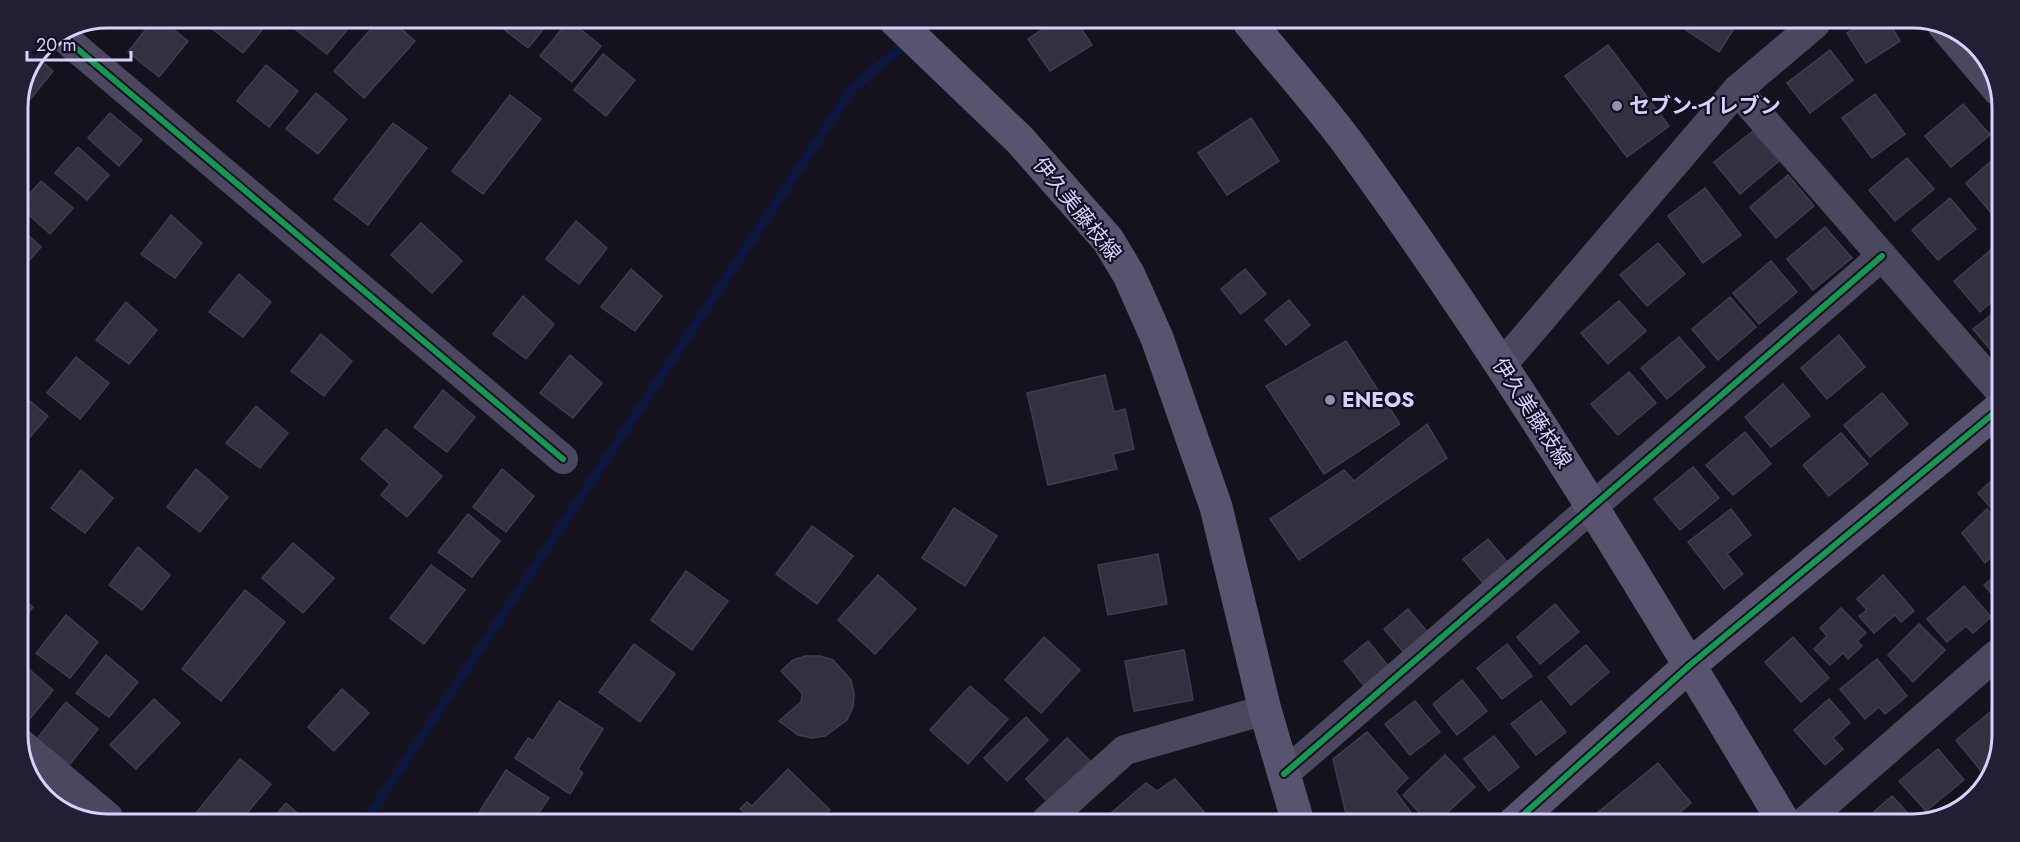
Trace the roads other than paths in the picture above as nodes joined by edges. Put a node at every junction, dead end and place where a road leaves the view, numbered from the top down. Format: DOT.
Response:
graph roads {
  1 [pos="903,28"];
  2 [pos="1254,28"];
  3 [pos="1810,28"];
  4 [pos="67,40"];
  5 [pos="1956,42"];
  6 [pos="1984,74"];
  7 [pos="1737,90"];
  8 [pos="1882,256"];
  9 [pos="1501,366"];
  10 [pos="1991,381"];
  11 [pos="1991,415"];
  12 [pos="562,459"];
  13 [pos="1592,505"];
  14 [pos="1690,665"];
  15 [pos="1992,667"];
  16 [pos="1265,710"];
  17 [pos="31,752"];
  18 [pos="1284,774"];
  19 [pos="103,813"];
  20 [pos="1054,814"];
  21 [pos="1296,814"];
  22 [pos="1524,814"];
  23 [pos="1779,814"];
  24 [pos="1814,814"];
  1 -- 16 [label="main road, 伊久美藤枝線"];
  2 -- 9 [label="main road, 伊久美藤枝線"];
  3 -- 7 [label="street"];
  4 -- 12 [label="street"];
  5 -- 6 [label="street"];
  7 -- 8 [label="street"];
  7 -- 9 [label="street"];
  8 -- 10 [label="street"];
  8 -- 13 [label="street"];
  9 -- 13 [label="main road, 伊久美藤枝線"];
  11 -- 14 [label="main road"];
  13 -- 14 [label="main road, 伊久美藤枝線"];
  13 -- 18 [label="street"];
  14 -- 22 [label="main road"];
  14 -- 23 [label="main road, 伊久美藤枝線"];
  15 -- 24 [label="street"];
  16 -- 18 [label="main road, 伊久美藤枝線"];
  16 -- 20 [label="street"];
  17 -- 19 [label="street"];
  18 -- 21 [label="main road, 伊久美藤枝線"];
}
